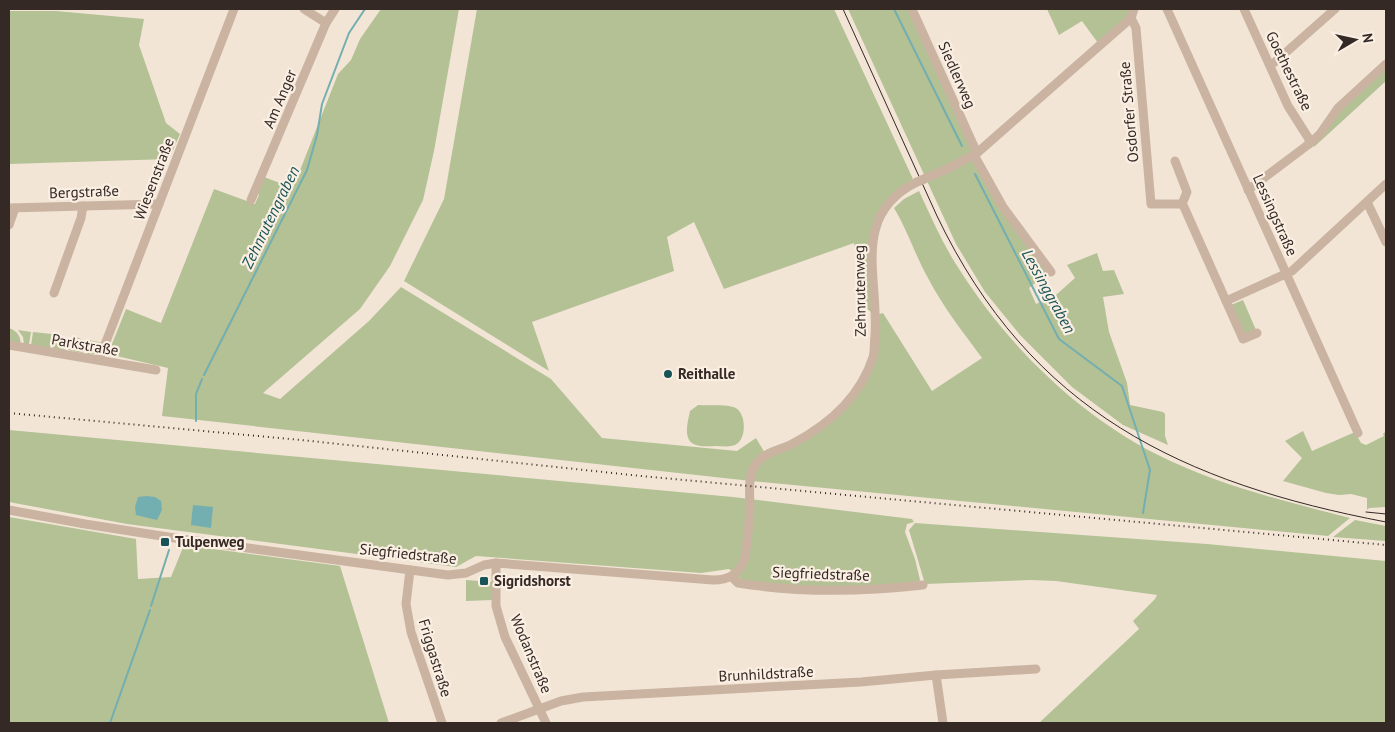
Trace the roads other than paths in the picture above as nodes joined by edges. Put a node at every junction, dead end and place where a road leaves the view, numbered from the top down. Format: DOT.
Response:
graph roads {
  1 [pos="234,9"];
  2 [pos="304,9"];
  3 [pos="335,9"];
  4 [pos="912,9"];
  5 [pos="1134,9"];
  6 [pos="1166,9"];
  7 [pos="1244,9"];
  8 [pos="1335,9"];
  9 [pos="1131,18"];
  10 [pos="326,23"];
  11 [pos="1386,64"];
  12 [pos="1270,65"];
  13 [pos="1309,144"];
  14 [pos="975,154"];
  15 [pos="1176,161"];
  16 [pos="1386,184"];
  17 [pos="1248,190"];
  18 [pos="251,200"];
  19 [pos="1367,202"];
  20 [pos="159,204"];
  21 [pos="1182,204"];
  22 [pos="83,206"];
  23 [pos="12,208"];
  24 [pos="9,225"];
  25 [pos="1386,242"];
  26 [pos="1051,272"];
  27 [pos="1285,274"];
  28 [pos="54,292"];
  29 [pos="1226,301"];
  30 [pos="1257,333"];
  31 [pos="9,346"];
  32 [pos="100,360"];
  33 [pos="156,370"];
  34 [pos="1358,433"];
  35 [pos="9,510"];
  36 [pos="496,563"];
  37 [pos="410,570"];
  38 [pos="732,576"];
  39 [pos="923,585"];
  40 [pos="1036,669"];
  41 [pos="936,675"];
  42 [pos="539,709"];
  43 [pos="442,723"];
  44 [pos="502,723"];
  45 [pos="546,723"];
  46 [pos="943,723"];
  1 -- 20 [label="street, Wiesenstraße"];
  2 -- 10 [label="street"];
  3 -- 10 [label="street, Am Anger"];
  4 -- 14 [label="street, Siedlerweg"];
  5 -- 9 [label="street"];
  6 -- 17 [label="street, Lessingstraße"];
  7 -- 12 [label="street, Goethestraße"];
  8 -- 12 [label="street"];
  9 -- 14 [label="street, Zehnrutenweg"];
  9 -- 21 [label="street, Osdorfer Straße"];
  10 -- 18 [label="street, Am Anger"];
  11 -- 13 [label="street"];
  12 -- 13 [label="street, Goethestraße"];
  13 -- 17 [label="street"];
  14 -- 26 [label="street, Siedlerweg"];
  14 -- 38 [label="street, Zehnrutenweg"];
  15 -- 21 [label="street"];
  16 -- 19 [label="street"];
  17 -- 27 [label="street, Lessingstraße"];
  19 -- 25 [label="street"];
  19 -- 27 [label="street"];
  20 -- 22 [label="street, Bergstraße"];
  20 -- 32 [label="street, Wiesenstraße"];
  21 -- 29 [label="street"];
  22 -- 23 [label="street, Bergstraße"];
  22 -- 28 [label="street"];
  23 -- 24 [label="street"];
  27 -- 29 [label="street"];
  27 -- 34 [label="street, Lessingstraße"];
  29 -- 30 [label="street"];
  31 -- 32 [label="street, Parkstraße"];
  32 -- 33 [label="street, Parkstraße"];
  35 -- 37 [label="street, Siegfriedstraße"];
  36 -- 37 [label="street, Siegfriedstraße"];
  36 -- 38 [label="street, Siegfriedstraße"];
  36 -- 42 [label="street, Wodanstraße"];
  37 -- 43 [label="street, Friggastraße"];
  38 -- 39 [label="street, Siegfriedstraße"];
  40 -- 41 [label="street, Brunhildstraße"];
  41 -- 42 [label="street, Brunhildstraße"];
  41 -- 46 [label="street"];
  42 -- 44 [label="street, Brunhildstraße"];
  42 -- 45 [label="street, Wodanstraße"];
}
